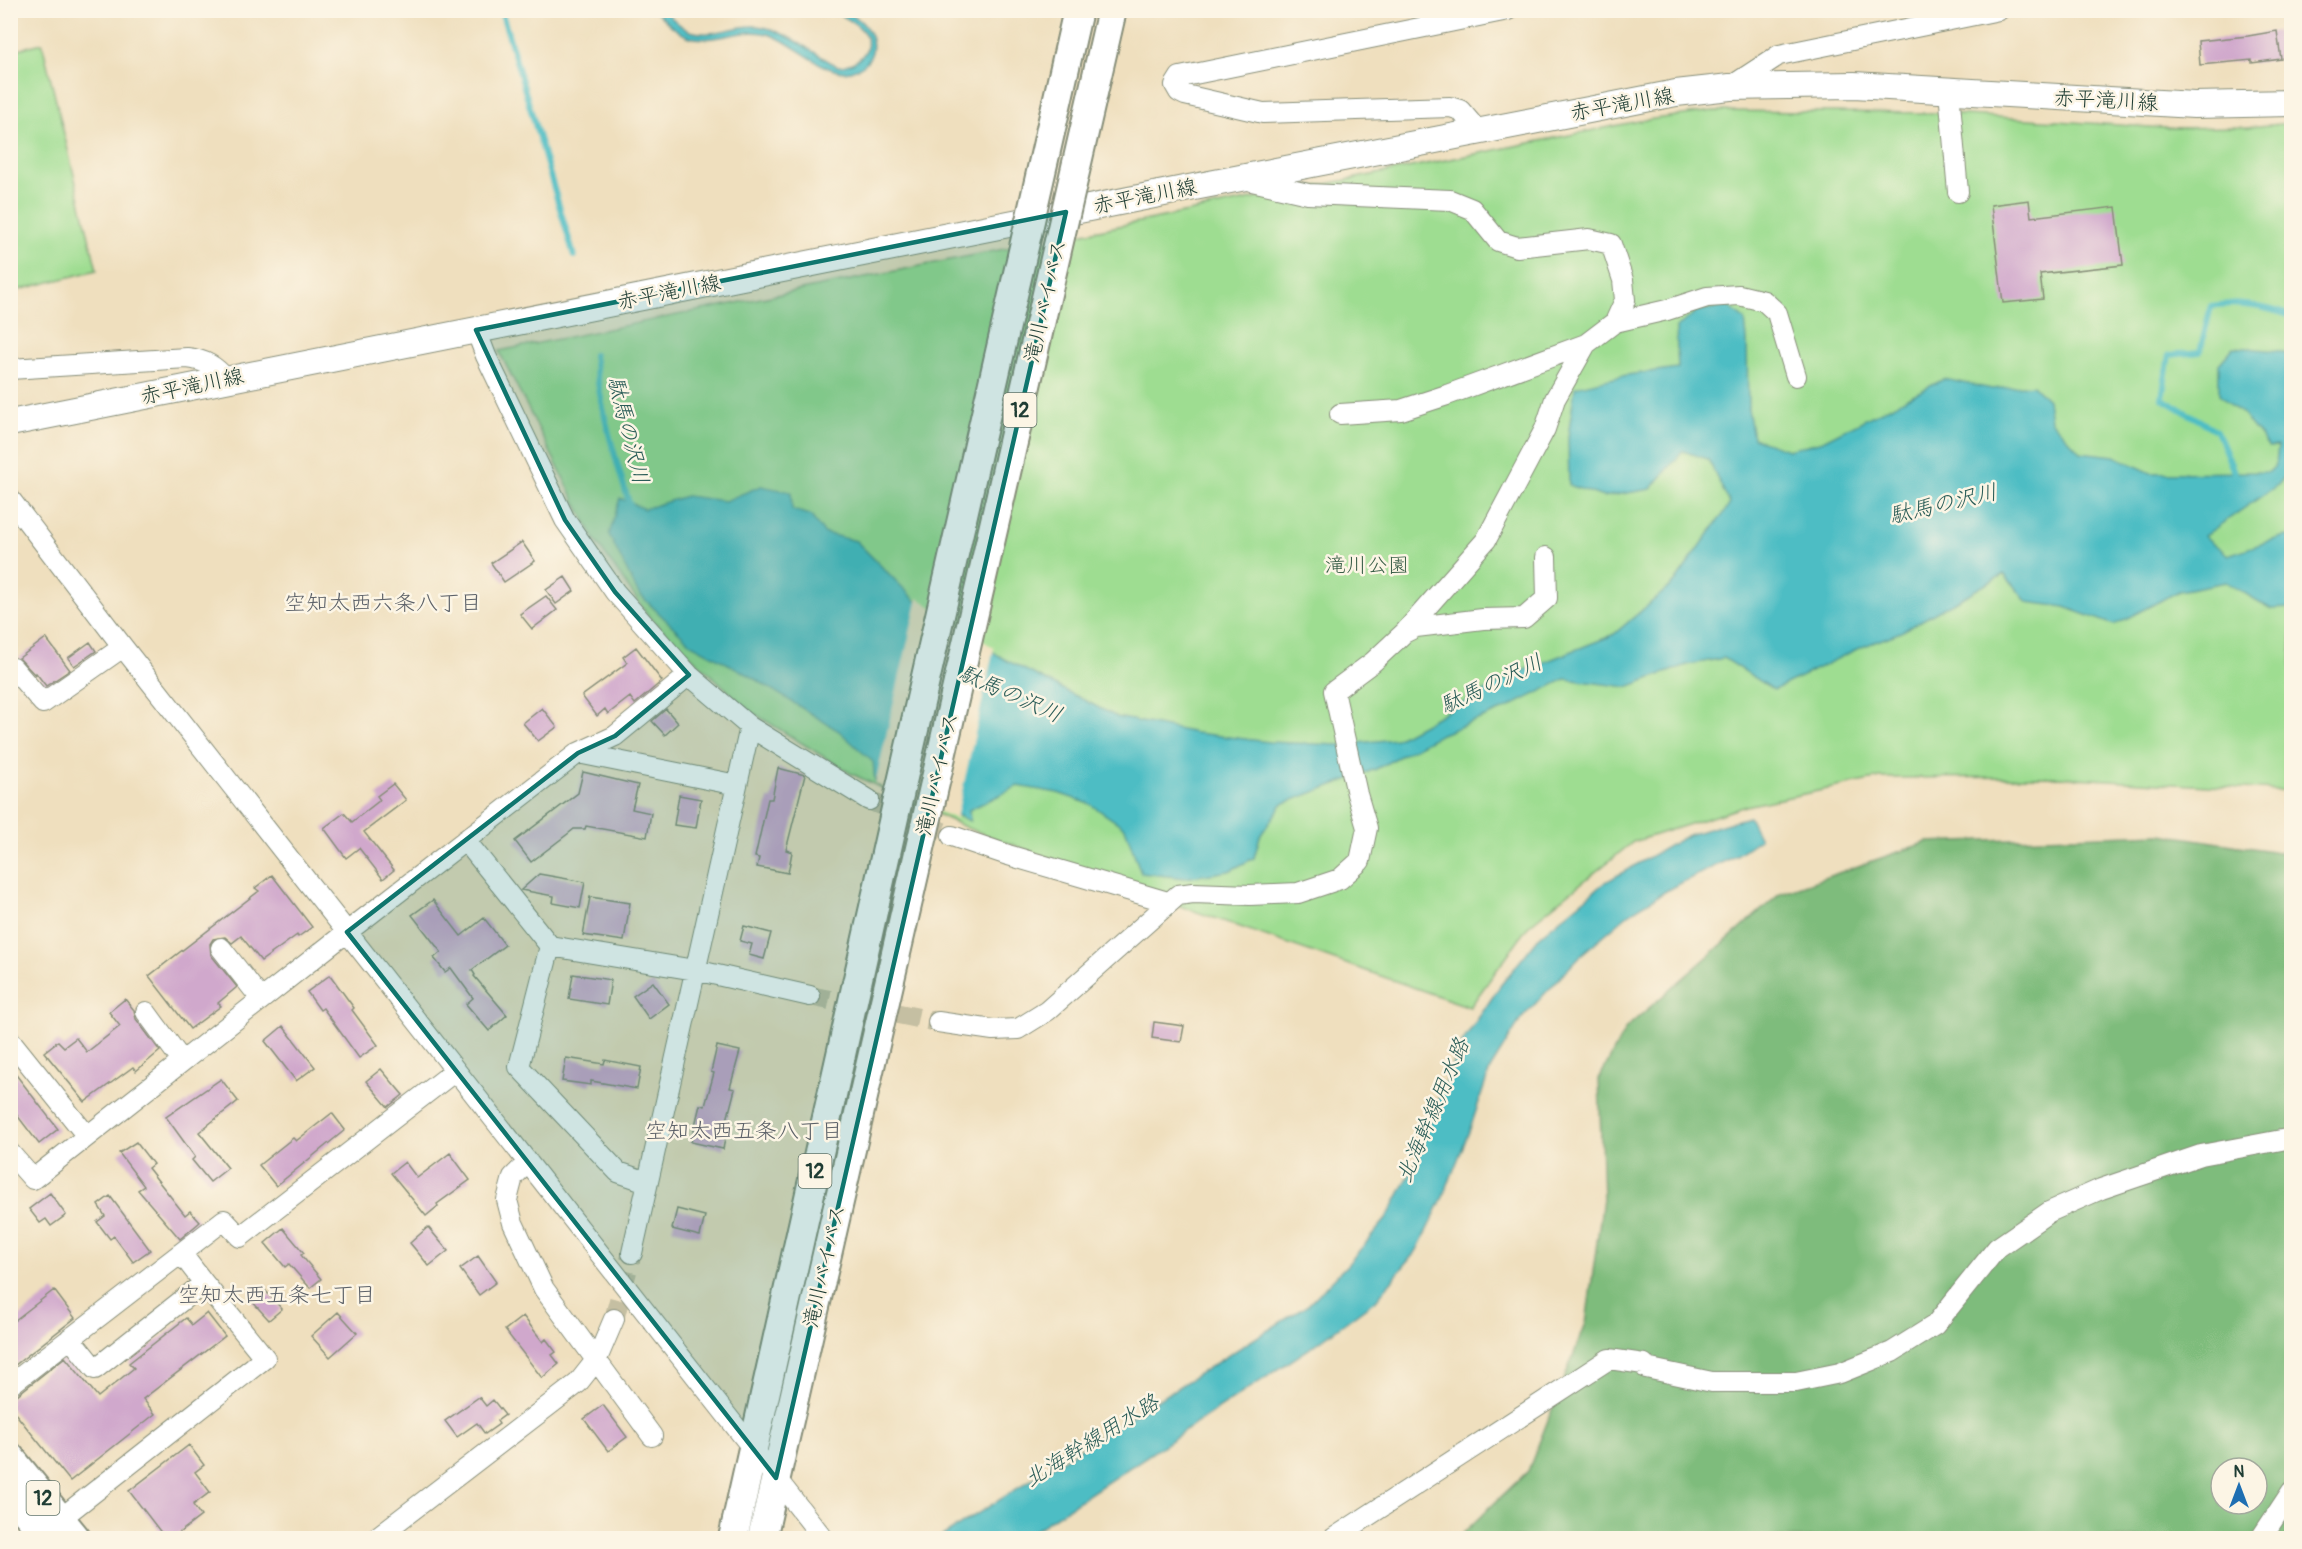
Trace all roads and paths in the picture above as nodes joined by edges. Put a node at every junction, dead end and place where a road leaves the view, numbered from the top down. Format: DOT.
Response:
graph roads {
  1 [pos="1078,10"];
  2 [pos="1112,10"];
  3 [pos="1508,10"];
  4 [pos="1999,10"];
  5 [pos="1730,87"];
  6 [pos="1949,91"];
  7 [pos="2292,103"];
  8 [pos="1478,131"];
  9 [pos="1238,178"];
  10 [pos="1958,192"];
  11 [pos="1616,322"];
  12 [pos="476,330"];
  13 [pos="1586,344"];
  14 [pos="10,369"];
  15 [pos="1796,376"];
  16 [pos="226,379"];
  17 [pos="1340,414"];
  18 [pos="10,423"];
  19 [pos="10,499"];
  20 [pos="1546,557"];
  21 [pos="1404,633"];
  22 [pos="123,648"];
  23 [pos="10,670"];
  24 [pos="689,675"];
  25 [pos="750,727"];
  26 [pos="578,753"];
  27 [pos="737,785"];
  28 [pos="869,800"];
  29 [pos="952,836"];
  30 [pos="465,840"];
  31 [pos="1168,902"];
  32 [pos="346,932"];
  33 [pos="550,946"];
  34 [pos="221,948"];
  35 [pos="695,970"];
  36 [pos="810,996"];
  37 [pos="261,999"];
  38 [pos="146,1012"];
  39 [pos="938,1022"];
  40 [pos="10,1040"];
  41 [pos="182,1061"];
  42 [pos="455,1071"];
  43 [pos="87,1136"];
  44 [pos="2292,1138"];
  45 [pos="10,1153"];
  46 [pos="527,1163"];
  47 [pos="647,1182"];
  48 [pos="181,1253"];
  49 [pos="632,1253"];
  50 [pos="204,1283"];
  51 [pos="614,1319"];
  52 [pos="70,1338"];
  53 [pos="597,1359"];
  54 [pos="10,1385"];
  55 [pos="652,1436"];
  56 [pos="753,1450"];
  57 [pos="10,1457"];
  58 [pos="776,1478"];
  59 [pos="2292,1491"];
  60 [pos="10,1493"];
  61 [pos="61,1532"];
  62 [pos="376,1539"];
  63 [pos="733,1539"];
  64 [pos="762,1539"];
  65 [pos="823,1539"];
  66 [pos="1334,1539"];
  67 [pos="2261,1539"];
  1 -- 56 [label="highway, 滝川バイパス / 12, bridge"];
  2 -- 58 [label="highway, 滝川バイパス / 12, bridge"];
  3 -- 8 [label="street"];
  4 -- 5 [label="street"];
  5 -- 6 [label="main road, 赤平滝川線"];
  5 -- 8 [label="main road, 赤平滝川線"];
  6 -- 7 [label="main road, 赤平滝川線"];
  6 -- 10 [label="street"];
  8 -- 9 [label="main road, 赤平滝川線"];
  9 -- 11 [label="street"];
  9 -- 12 [label="main road, 赤平滝川線"];
  11 -- 13 [label="street"];
  11 -- 15 [label="street"];
  12 -- 16 [label="main road, 赤平滝川線"];
  12 -- 24 [label="street"];
  13 -- 17 [label="street"];
  13 -- 21 [label="street"];
  14 -- 16 [label="street"];
  16 -- 18 [label="main road, 赤平滝川線"];
  19 -- 22 [label="street"];
  20 -- 21 [label="street"];
  21 -- 31 [label="street"];
  22 -- 23 [label="street"];
  22 -- 32 [label="street"];
  24 -- 25 [label="street"];
  24 -- 26 [label="street"];
  25 -- 27 [label="street"];
  25 -- 28 [label="street"];
  26 -- 27 [label="street"];
  26 -- 30 [label="street"];
  27 -- 35 [label="street"];
  29 -- 31 [label="street"];
  30 -- 32 [label="street"];
  30 -- 33 [label="street"];
  31 -- 39 [label="street"];
  32 -- 37 [label="street"];
  32 -- 42 [label="street"];
  33 -- 35 [label="street"];
  33 -- 47 [label="street"];
  34 -- 37 [label="street"];
  35 -- 36 [label="street"];
  35 -- 47 [label="street"];
  37 -- 41 [label="street"];
  38 -- 41 [label="street"];
  40 -- 43 [label="street"];
  41 -- 43 [label="street"];
  42 -- 46 [label="street"];
  42 -- 48 [label="street"];
  43 -- 45 [label="street"];
  44 -- 66 [label="street"];
  46 -- 53 [label="street"];
  46 -- 56 [label="street"];
  47 -- 49 [label="street"];
  48 -- 50 [label="street"];
  48 -- 52 [label="street"];
  50 -- 52 [label="street"];
  50 -- 61 [label="street"];
  51 -- 53 [label="street"];
  52 -- 54 [label="street"];
  53 -- 55 [label="street"];
  53 -- 62 [label="street"];
  56 -- 58 [label="street"];
  56 -- 63 [label="highway, 滝川バイパス / 12"];
  57 -- 61 [label="highway, 12"];
  58 -- 64 [label="highway, 滝川バイパス / 12"];
  58 -- 65 [label="street"];
  59 -- 67 [label="street"];
  60 -- 61 [label="highway, 12"];
}
